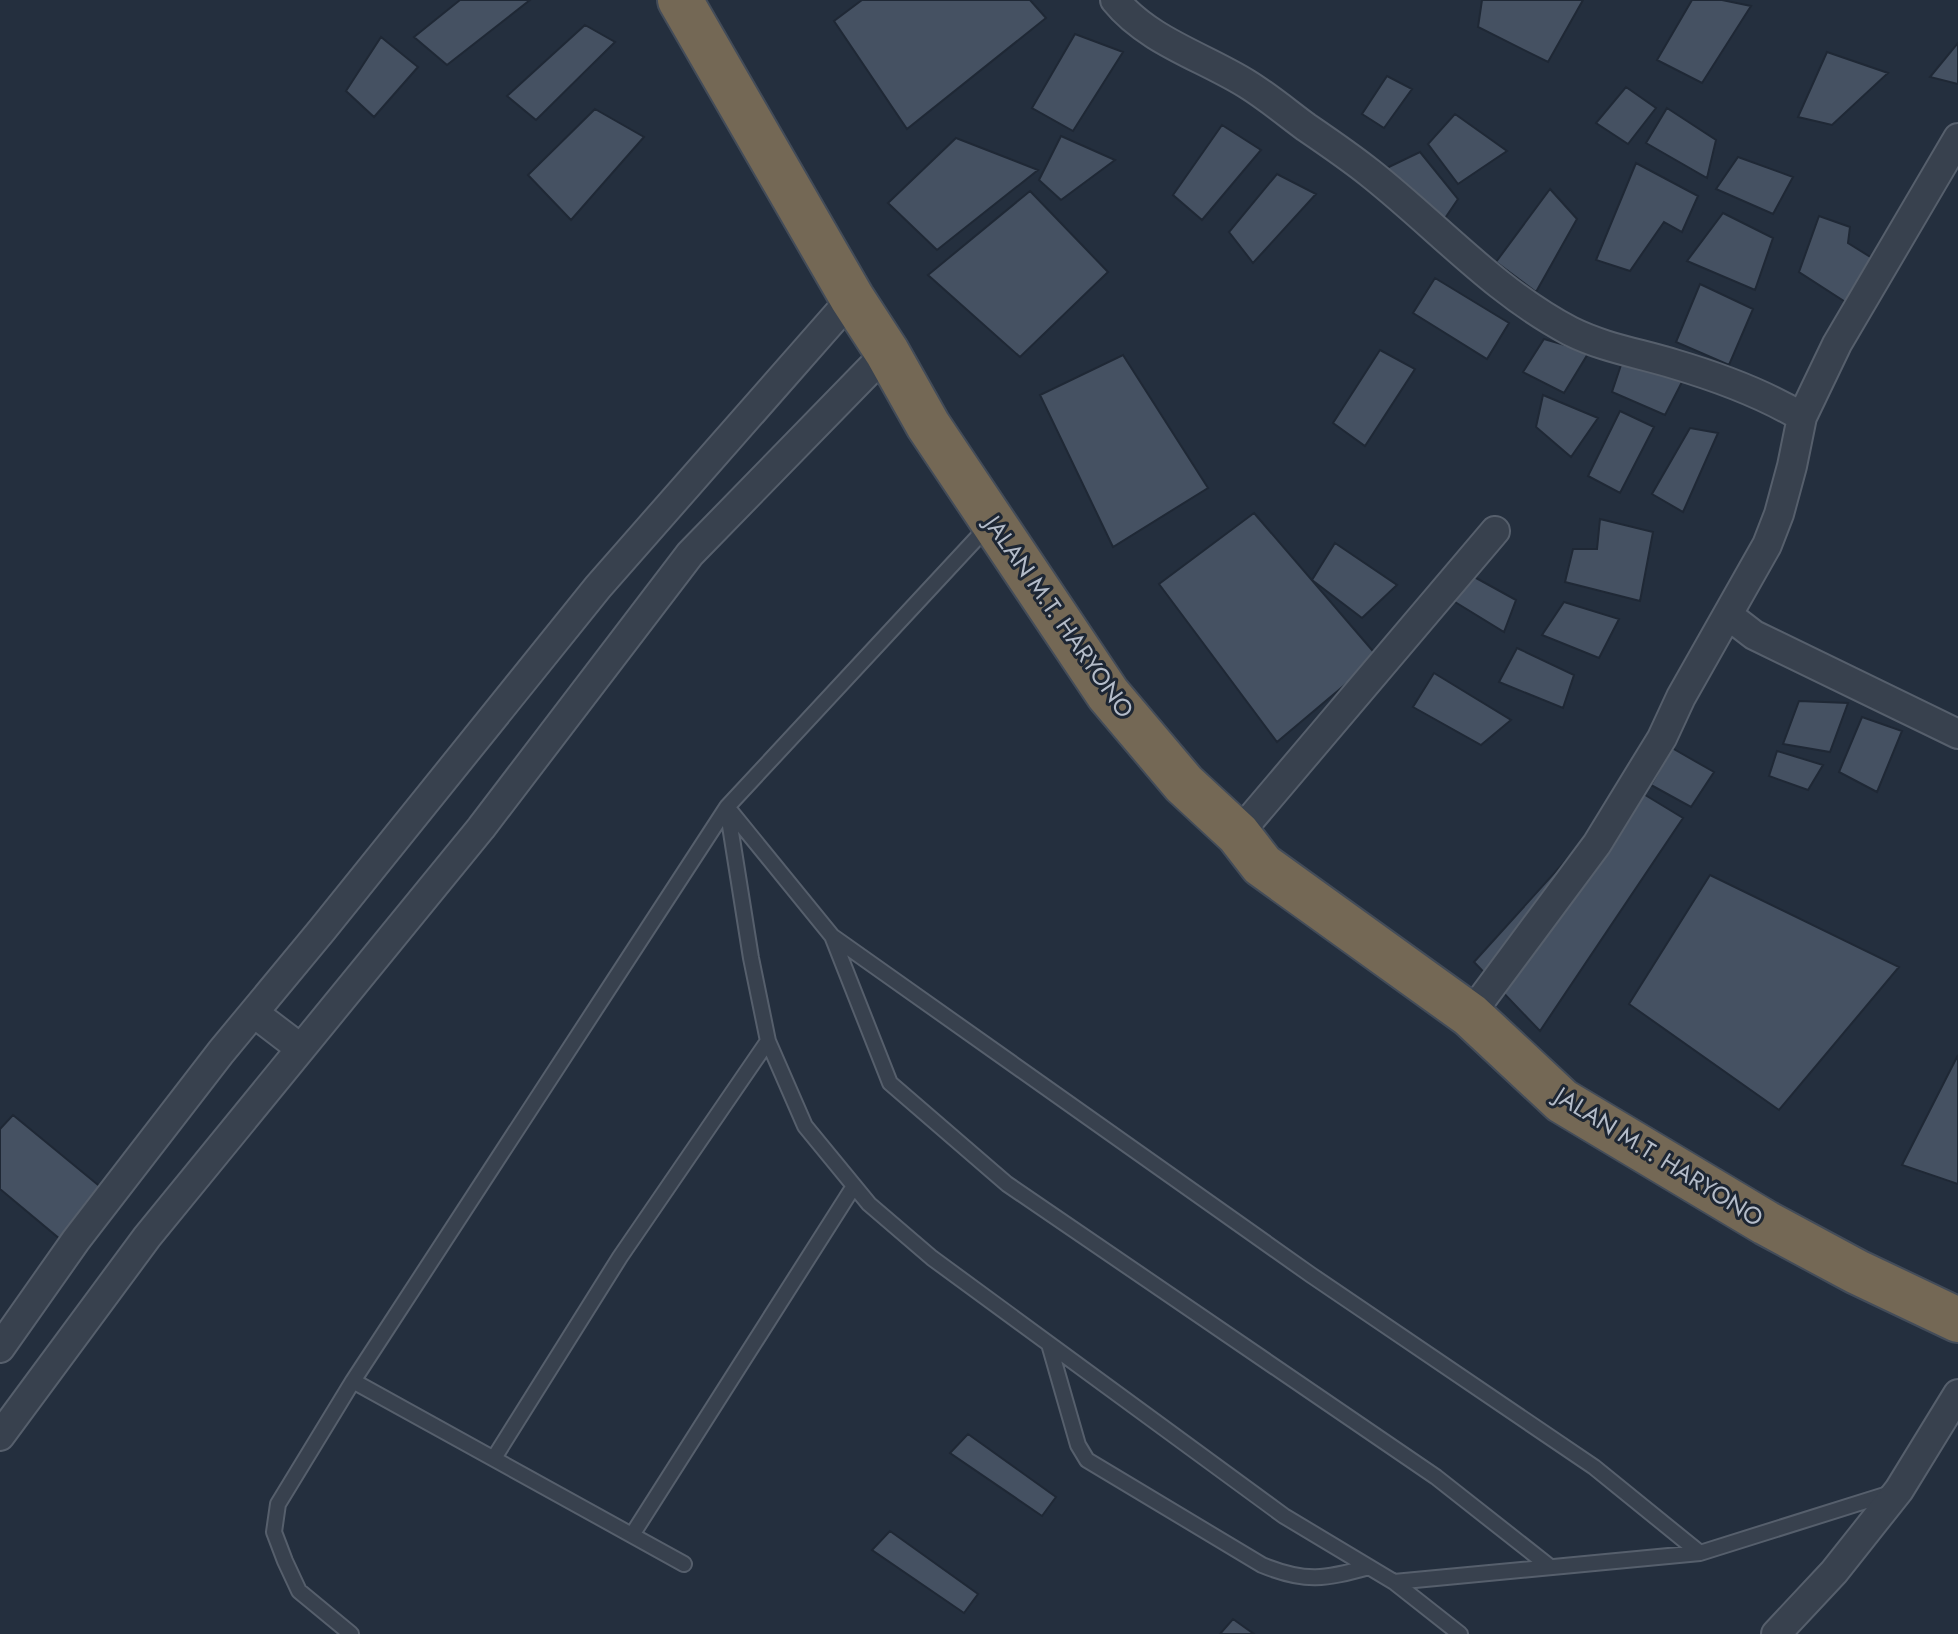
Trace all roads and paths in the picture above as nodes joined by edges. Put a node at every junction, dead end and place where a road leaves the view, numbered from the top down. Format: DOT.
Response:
graph roads {
  1 [pos="680,0"];
  2 [pos="1115,0"];
  3 [pos="1958,138"];
  4 [pos="852,298"];
  5 [pos="887,352"];
  6 [pos="1802,417"];
  7 [pos="993,521"];
  8 [pos="1495,531"];
  9 [pos="1728,615"];
  10 [pos="1958,734"];
  11 [pos="727,807"];
  12 [pos="1238,834"];
  13 [pos="832,936"];
  14 [pos="254,1013"];
  15 [pos="1470,1015"];
  16 [pos="768,1041"];
  17 [pos="300,1048"];
  18 [pos="854,1186"];
  19 [pos="1958,1320"];
  20 [pos="1049,1343"];
  21 [pos="0,1348"];
  22 [pos="353,1381"];
  23 [pos="1958,1394"];
  24 [pos="0,1436"];
  25 [pos="494,1458"];
  26 [pos="1899,1490"];
  27 [pos="632,1535"];
  28 [pos="1700,1553"];
  29 [pos="684,1564"];
  30 [pos="1549,1566"];
  31 [pos="1369,1567"];
  32 [pos="1394,1582"];
  33 [pos="351,1634"];
  34 [pos="1460,1634"];
  35 [pos="1776,1634"];
  1 -- 4 [label="highway, JALAN M.T. HARYONO"];
  2 -- 6 [label="street"];
  3 -- 6 [label="street"];
  4 -- 5 [label="highway, JALAN M.T. HARYONO"];
  4 -- 14 [label="street"];
  5 -- 7 [label="highway, JALAN M.T. HARYONO"];
  5 -- 17 [label="street"];
  6 -- 9 [label="street"];
  7 -- 11 [label="lane"];
  7 -- 12 [label="highway, JALAN M.T. HARYONO"];
  8 -- 12 [label="street"];
  9 -- 10 [label="street"];
  9 -- 15 [label="street"];
  11 -- 13 [label="lane"];
  11 -- 16 [label="lane"];
  11 -- 22 [label="lane"];
  12 -- 15 [label="highway, JALAN M.T. HARYONO"];
  13 -- 28 [label="lane"];
  13 -- 30 [label="lane"];
  14 -- 17 [label="street"];
  14 -- 21 [label="street"];
  15 -- 19 [label="highway, JALAN M.T. HARYONO"];
  16 -- 18 [label="lane"];
  16 -- 25 [label="lane"];
  17 -- 24 [label="street"];
  18 -- 20 [label="lane"];
  18 -- 27 [label="lane"];
  20 -- 31 [label="lane"];
  20 -- 31 [label="lane"];
  22 -- 25 [label="lane"];
  22 -- 33 [label="lane"];
  23 -- 26 [label="street"];
  25 -- 27 [label="lane"];
  26 -- 28 [label="lane"];
  26 -- 35 [label="street"];
  27 -- 29 [label="lane"];
  28 -- 30 [label="lane"];
  30 -- 32 [label="lane"];
  31 -- 32 [label="lane"];
  32 -- 34 [label="lane"];
}
